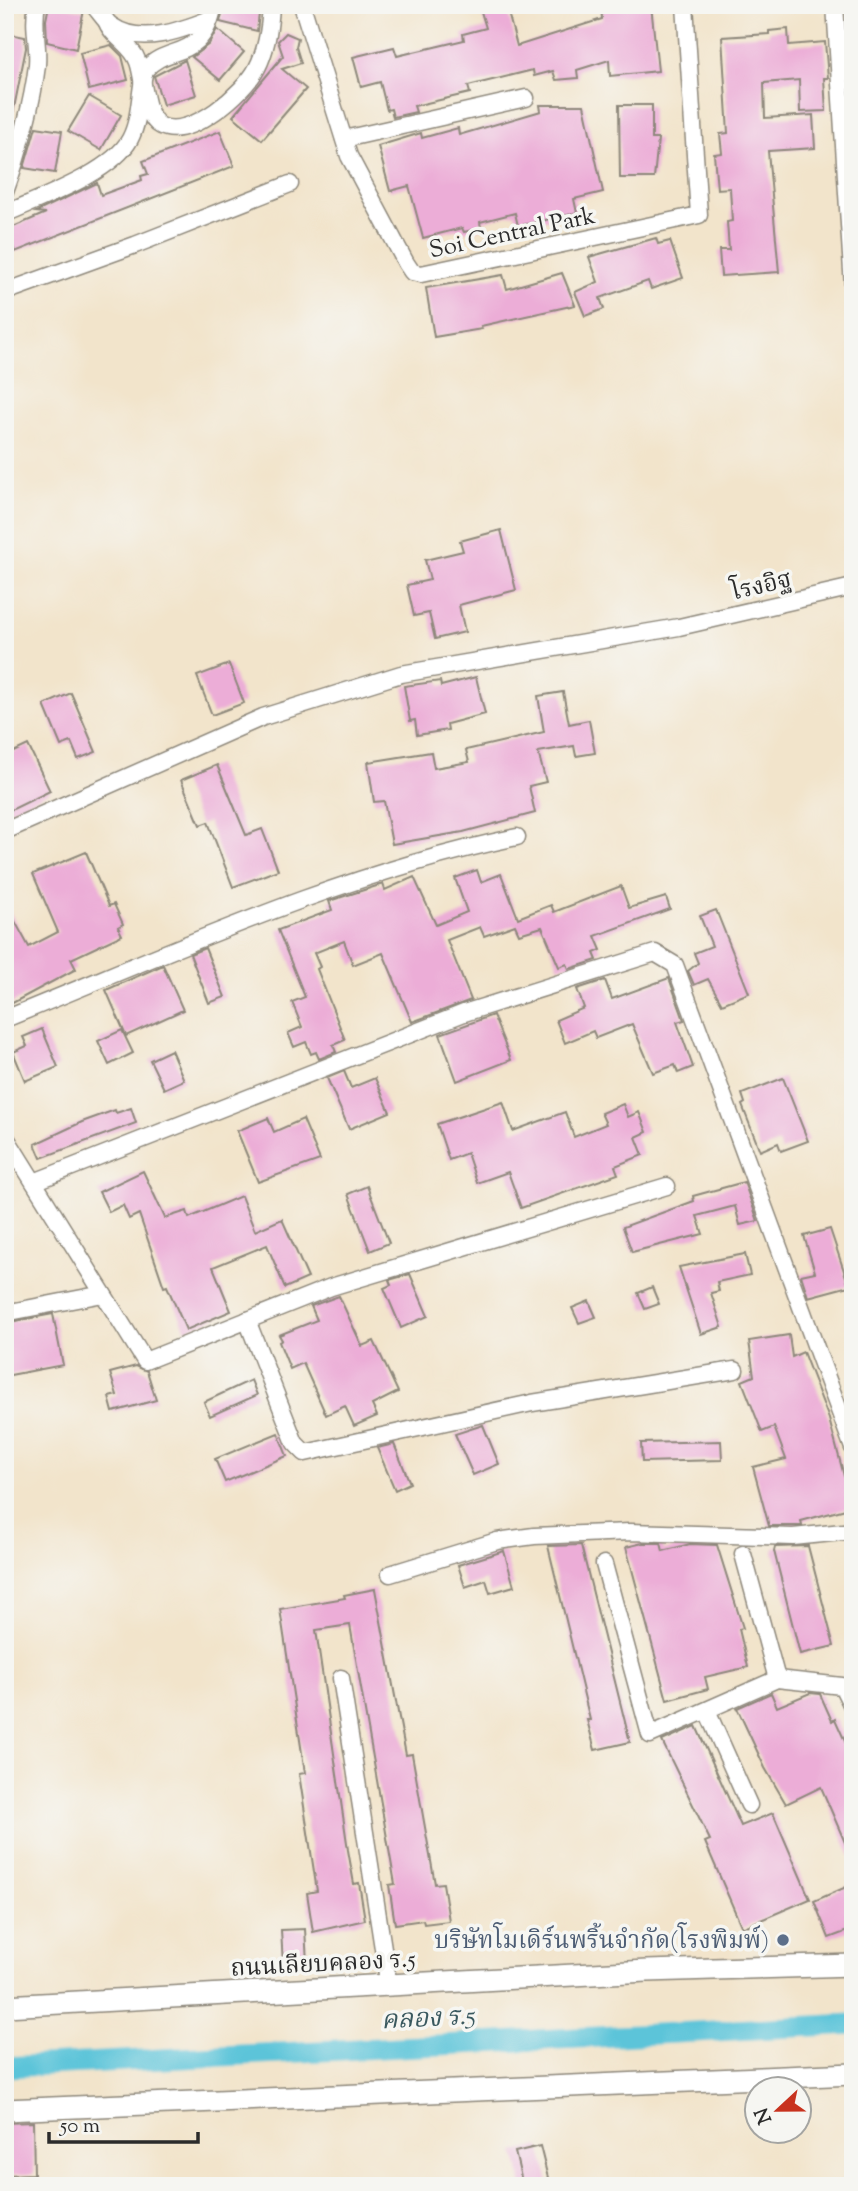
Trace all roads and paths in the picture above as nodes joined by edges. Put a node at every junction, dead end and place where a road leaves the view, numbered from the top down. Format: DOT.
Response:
graph roads {
  1 [pos="37,5"];
  2 [pos="93,5"];
  3 [pos="271,5"];
  4 [pos="302,5"];
  5 [pos="685,5"];
  6 [pos="835,5"];
  7 [pos="212,12"];
  8 [pos="106,20"];
  9 [pos="141,83"];
  10 [pos="526,98"];
  11 [pos="344,139"];
  12 [pos="290,184"];
  13 [pos="5,192"];
  14 [pos="5,214"];
  15 [pos="853,287"];
  16 [pos="5,292"];
  17 [pos="853,587"];
  18 [pos="5,831"];
  19 [pos="517,838"];
  20 [pos="5,1019"];
  21 [pos="5,1136"];
  22 [pos="34,1182"];
  23 [pos="667,1186"];
  24 [pos="103,1294"];
  25 [pos="5,1313"];
  26 [pos="247,1321"];
  27 [pos="735,1370"];
  28 [pos="853,1448"];
  29 [pos="853,1531"];
  30 [pos="743,1555"];
  31 [pos="604,1564"];
  32 [pos="390,1574"];
  33 [pos="341,1678"];
  34 [pos="777,1679"];
  35 [pos="853,1709"];
  36 [pos="707,1711"];
  37 [pos="749,1805"];
  38 [pos="853,1965"];
  39 [pos="389,1987"];
  40 [pos="5,2006"];
  41 [pos="853,2074"];
  42 [pos="5,2110"];
  1 -- 13 [label="street"];
  2 -- 8 [label="street"];
  3 -- 9 [label="street"];
  4 -- 11 [label="street, Soi Central Park"];
  5 -- 11 [label="street, Soi Central Park"];
  6 -- 15 [label="street"];
  7 -- 8 [label="street"];
  7 -- 9 [label="street"];
  8 -- 9 [label="street"];
  9 -- 14 [label="street"];
  10 -- 11 [label="street"];
  12 -- 16 [label="street"];
  17 -- 18 [label="street, โรงอิฐ"];
  19 -- 20 [label="street"];
  21 -- 22 [label="street"];
  22 -- 24 [label="street"];
  22 -- 28 [label="street"];
  23 -- 26 [label="street"];
  24 -- 25 [label="street"];
  24 -- 26 [label="street"];
  26 -- 27 [label="street"];
  29 -- 32 [label="street"];
  30 -- 34 [label="street"];
  31 -- 36 [label="street"];
  33 -- 39 [label="street"];
  34 -- 35 [label="street"];
  34 -- 36 [label="street"];
  36 -- 37 [label="street"];
  38 -- 39 [label="street, ถนนเลียบคลอง ร.5"];
  39 -- 40 [label="street, ถนนเลียบคลอง ร.5"];
  41 -- 42 [label="street"];
}
